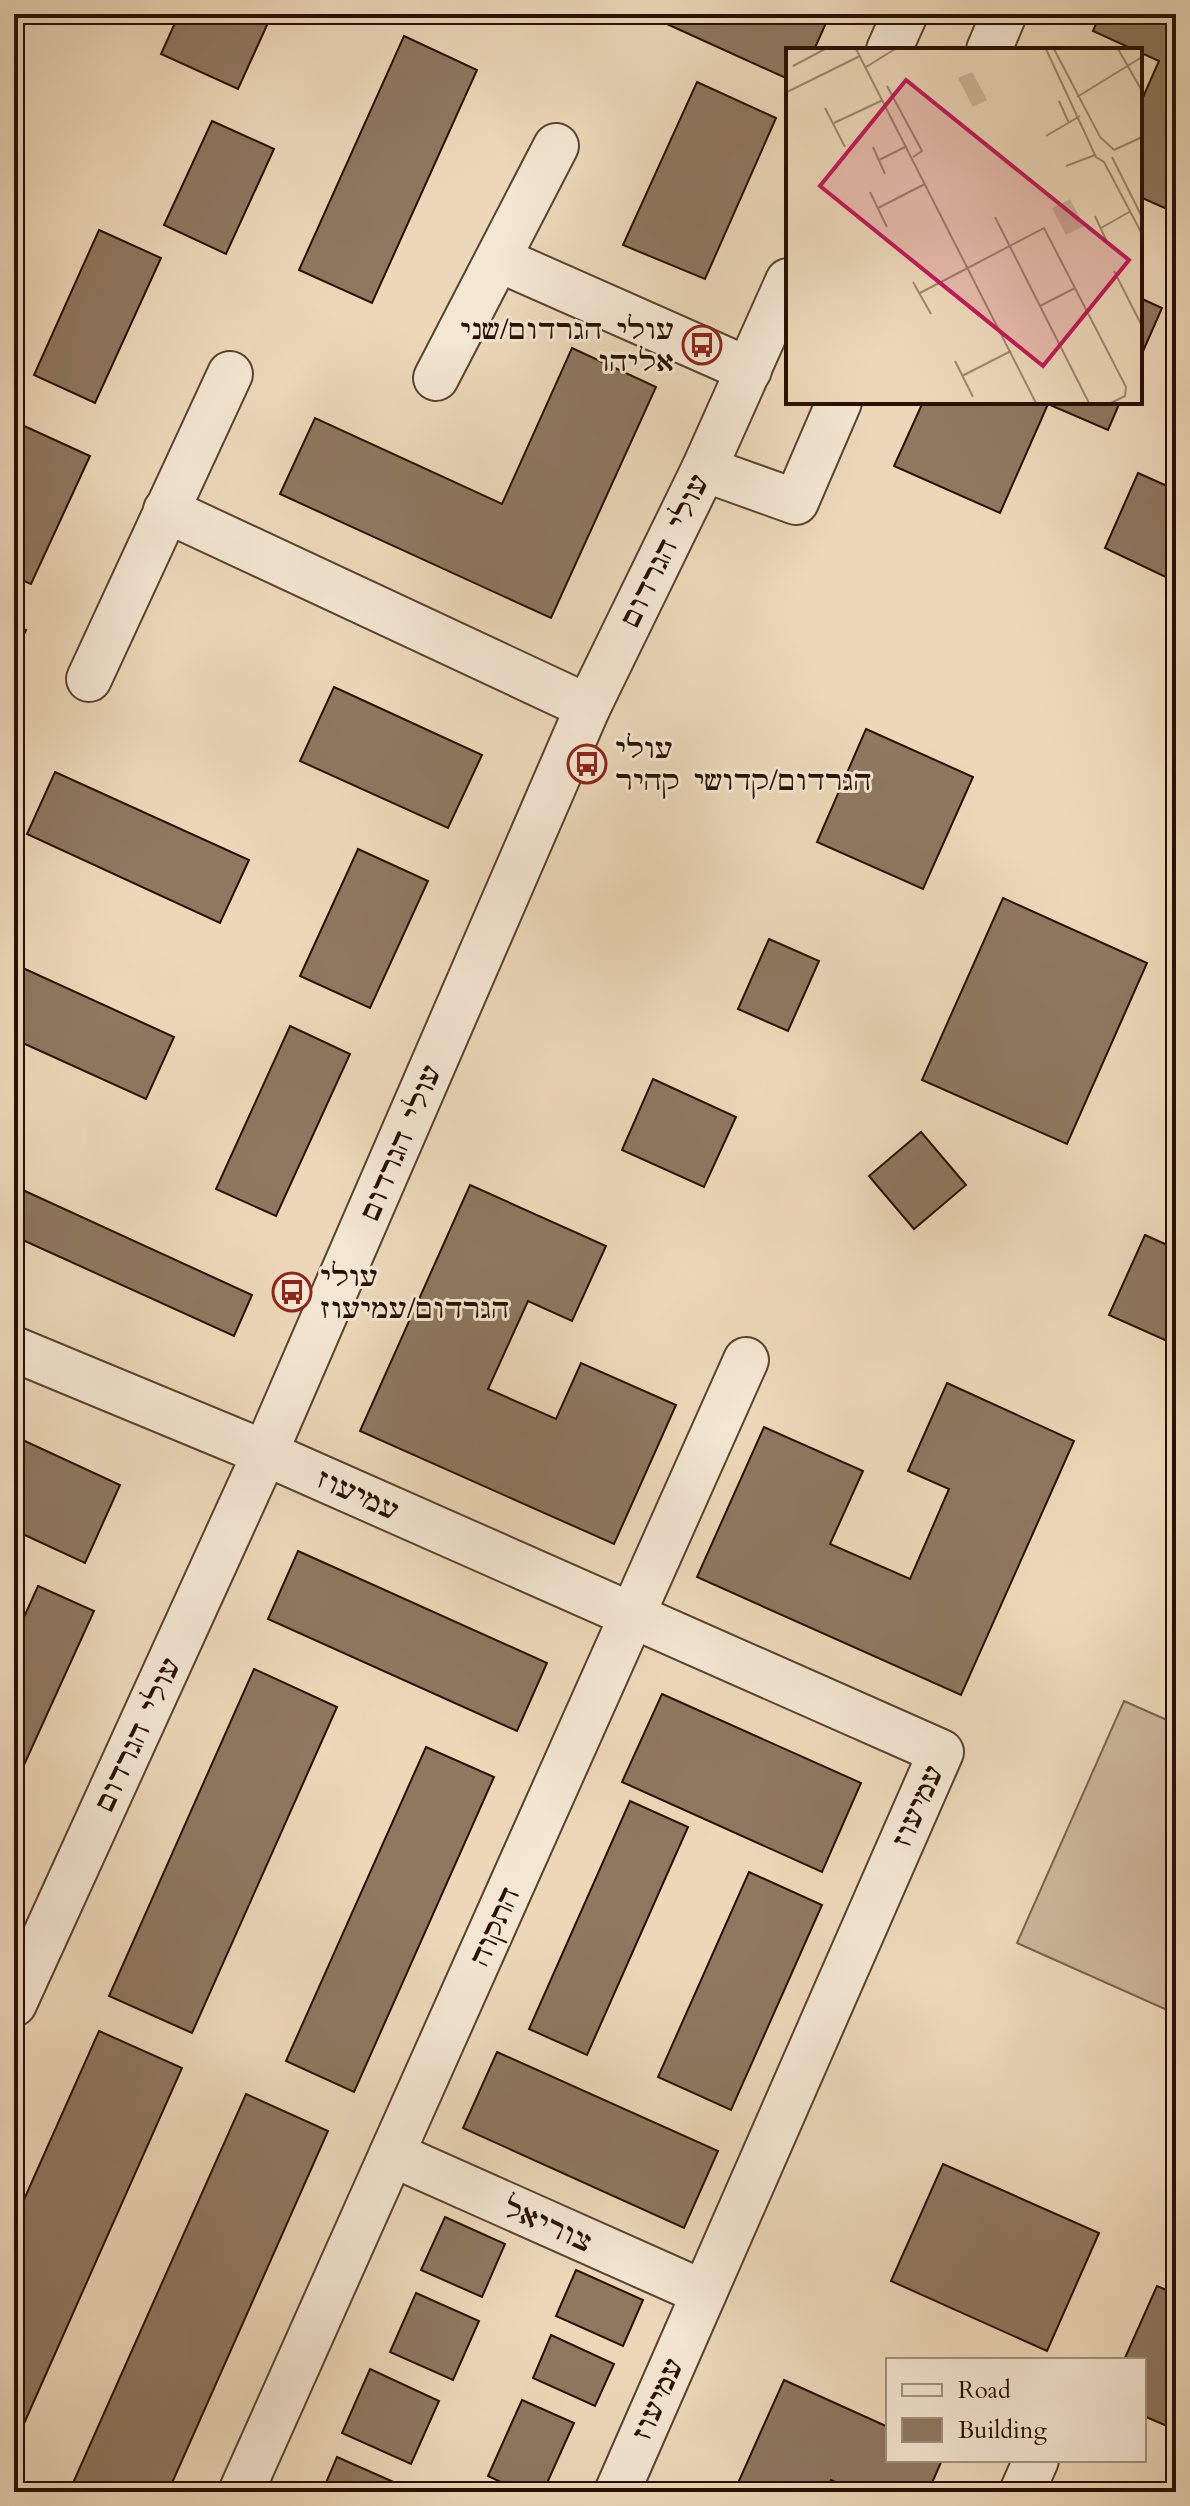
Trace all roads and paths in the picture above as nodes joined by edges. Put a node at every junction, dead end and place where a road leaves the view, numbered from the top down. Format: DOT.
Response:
graph roads {
  1 [pos="905,14"];
  2 [pos="1004,14"];
  3 [pos="890,48"];
  4 [pos="990,48"];
  5 [pos="556,146"];
  6 [pos="498,259"];
  7 [pos="786,286"];
  8 [pos="749,370"];
  9 [pos="230,374"];
  10 [pos="436,378"];
  11 [pos="838,404"];
  12 [pos="704,469"];
  13 [pos="166,510"];
  14 [pos="89,679"];
  15 [pos="588,707"];
  16 [pos="14,1349"];
  17 [pos="746,1360"];
  18 [pos="265,1453"];
  19 [pos="632,1616"];
  20 [pos="14,2004"];
  21 [pos="392,2154"];
  22 [pos="704,2293"];
  23 [pos="1035,2462"];
  24 [pos="241,2492"];
  25 [pos="617,2492"];
  26 [pos="1022,2492"];
  1 -- 3 [label="street"];
  2 -- 4 [label="street"];
  5 -- 6 [label="street"];
  6 -- 8 [label="street"];
  6 -- 10 [label="street"];
  7 -- 8 [label="street, עולי הגרדום"];
  8 -- 12 [label="street, עולי הגרדום"];
  9 -- 13 [label="street"];
  11 -- 12 [label="street"];
  12 -- 15 [label="street, עולי הגרדום"];
  13 -- 14 [label="street"];
  13 -- 15 [label="street"];
  15 -- 18 [label="street, עולי הגרדום"];
  16 -- 18 [label="street, עמיעוז"];
  17 -- 19 [label="street, התקוה"];
  18 -- 19 [label="street, עמיעוז"];
  18 -- 20 [label="street, עולי הגרדום"];
  19 -- 21 [label="street, התקוה"];
  19 -- 22 [label="street, עמיעוז"];
  21 -- 22 [label="street, צוריאל"];
  21 -- 24 [label="street, התקוה"];
  22 -- 25 [label="street, עמיעוז"];
  23 -- 26 [label="street"];
}
